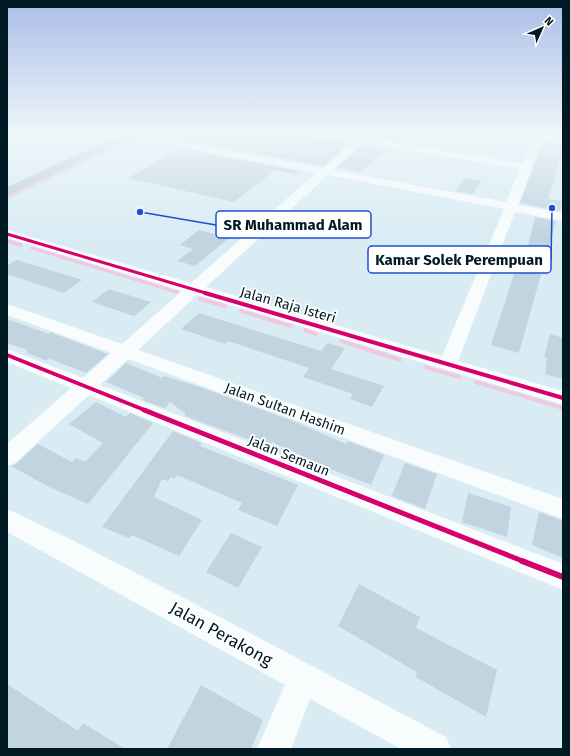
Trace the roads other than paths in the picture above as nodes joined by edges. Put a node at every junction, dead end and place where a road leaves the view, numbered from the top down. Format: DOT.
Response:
graph roads {
  1 [pos="59,167"];
  2 [pos="301,167"];
  3 [pos="329,167"];
  4 [pos="523,167"];
  5 [pos="527,168"];
  6 [pos="324,172"];
  7 [pos="7,192"];
  8 [pos="511,207"];
  9 [pos="563,217"];
  10 [pos="7,234"];
  11 [pos="194,289"];
  12 [pos="7,309"];
  13 [pos="124,352"];
  14 [pos="7,355"];
  15 [pos="448,364"];
  16 [pos="86,386"];
  17 [pos="563,398"];
  18 [pos="7,457"];
  19 [pos="563,509"];
  20 [pos="7,520"];
  21 [pos="563,577"];
  22 [pos="303,679"];
  23 [pos="274,749"];
  24 [pos="434,749"];
  1 -- 7 [label="main road"];
  2 -- 6 [label="street"];
  3 -- 6 [label="street"];
  4 -- 5 [label="street"];
  5 -- 8 [label="street"];
  6 -- 8 [label="street"];
  6 -- 11 [label="street"];
  8 -- 9 [label="street"];
  8 -- 15 [label="street"];
  10 -- 11 [label="street, Jalan Raja Isteri"];
  11 -- 13 [label="street"];
  11 -- 15 [label="street, Jalan Raja Isteri"];
  12 -- 13 [label="street, Jalan Sultan Hashim"];
  13 -- 16 [label="street"];
  13 -- 19 [label="street, Jalan Sultan Hashim"];
  14 -- 16 [label="street, Jalan Semaun"];
  15 -- 17 [label="street, Jalan Raja Isteri"];
  16 -- 18 [label="street"];
  16 -- 21 [label="street, Jalan Semaun"];
  20 -- 22 [label="street, Jalan Perakong"];
  22 -- 23 [label="street"];
  22 -- 24 [label="street, Jalan Perakong"];
}
